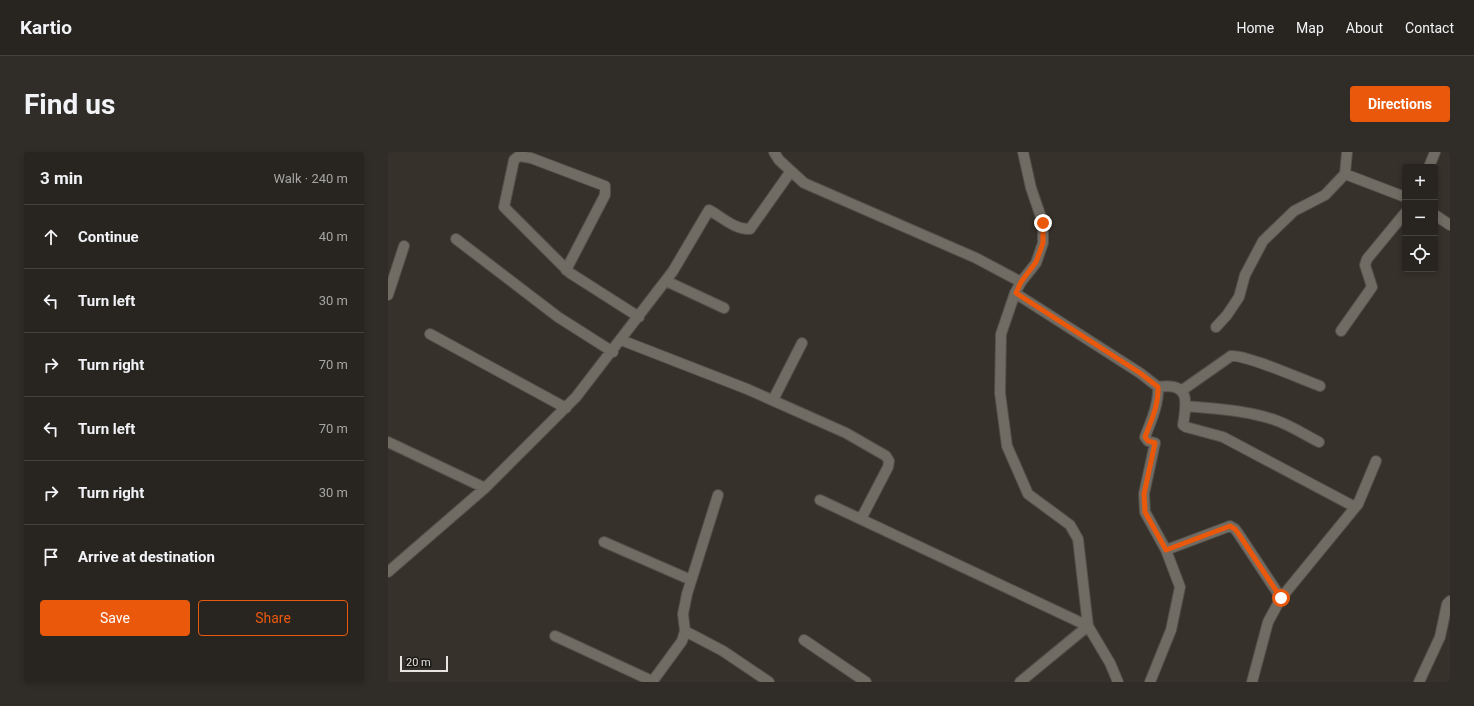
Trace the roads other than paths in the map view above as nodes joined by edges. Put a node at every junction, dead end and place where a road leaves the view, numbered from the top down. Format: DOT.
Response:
graph roads {
  1 [pos="774,152"];
  2 [pos="1023,152"];
  3 [pos="1347,152"];
  4 [pos="1435,152"];
  5 [pos="1430,164"];
  6 [pos="791,171"];
  7 [pos="1345,174"];
  8 [pos="1402,196"];
  9 [pos="1402,217"];
  10 [pos="1438,217"];
  11 [pos="1450,225"];
  12 [pos="456,239"];
  13 [pos="404,246"];
  14 [pos="566,270"];
  15 [pos="666,281"];
  16 [pos="1021,282"];
  17 [pos="1016,293"];
  18 [pos="388,295"];
  19 [pos="724,308"];
  20 [pos="639,318"];
  21 [pos="1216,327"];
  22 [pos="1342,331"];
  23 [pos="430,334"];
  24 [pos="621,340"];
  25 [pos="802,343"];
  26 [pos="612,352"];
  27 [pos="1320,386"];
  28 [pos="1158,387"];
  29 [pos="1181,391"];
  30 [pos="773,400"];
  31 [pos="1186,406"];
  32 [pos="566,408"];
  33 [pos="388,442"];
  34 [pos="1319,442"];
  35 [pos="1376,461"];
  36 [pos="485,488"];
  37 [pos="718,495"];
  38 [pos="820,500"];
  39 [pos="1355,507"];
  40 [pos="861,519"];
  41 [pos="604,542"];
  42 [pos="1166,550"];
  43 [pos="388,572"];
  44 [pos="691,580"];
  45 [pos="1281,598"];
  46 [pos="1450,602"];
  47 [pos="1088,626"];
  48 [pos="685,631"];
  49 [pos="555,636"];
  50 [pos="804,640"];
  51 [pos="757,679"];
  52 [pos="652,682"];
  53 [pos="769,682"];
  54 [pos="866,682"];
  55 [pos="1020,682"];
  56 [pos="1118,682"];
  57 [pos="1150,682"];
  58 [pos="1252,682"];
  59 [pos="1418,682"];
  1 -- 6 [label="street"];
  2 -- 16 [label="street"];
  3 -- 7 [label="street"];
  4 -- 5 [label="street"];
  6 -- 15 [label="street"];
  6 -- 16 [label="street"];
  7 -- 8 [label="street"];
  7 -- 21 [label="street"];
  9 -- 22 [label="street"];
  10 -- 11 [label="street"];
  12 -- 26 [label="street"];
  13 -- 18 [label="street"];
  14 -- 14 [label="street"];
  14 -- 20 [label="street"];
  15 -- 19 [label="street"];
  15 -- 20 [label="street"];
  16 -- 17 [label="street"];
  17 -- 28 [label="street"];
  17 -- 47 [label="street"];
  20 -- 24 [label="street"];
  23 -- 32 [label="street"];
  24 -- 26 [label="street"];
  24 -- 30 [label="street"];
  25 -- 30 [label="street"];
  26 -- 32 [label="street"];
  27 -- 29 [label="street"];
  28 -- 29 [label="street"];
  28 -- 42 [label="street"];
  29 -- 31 [label="street"];
  30 -- 40 [label="street"];
  31 -- 34 [label="street"];
  31 -- 39 [label="street"];
  32 -- 36 [label="street"];
  33 -- 36 [label="street"];
  35 -- 39 [label="street"];
  36 -- 43 [label="street"];
  37 -- 44 [label="street"];
  38 -- 40 [label="street"];
  39 -- 45 [label="street"];
  40 -- 47 [label="street"];
  41 -- 44 [label="street"];
  42 -- 45 [label="street"];
  42 -- 57 [label="street"];
  44 -- 48 [label="street"];
  45 -- 58 [label="street"];
  46 -- 59 [label="street"];
  47 -- 55 [label="street"];
  47 -- 56 [label="street"];
  48 -- 51 [label="street"];
  48 -- 52 [label="street"];
  49 -- 52 [label="street"];
  50 -- 54 [label="street"];
  51 -- 53 [label="street"];
}
